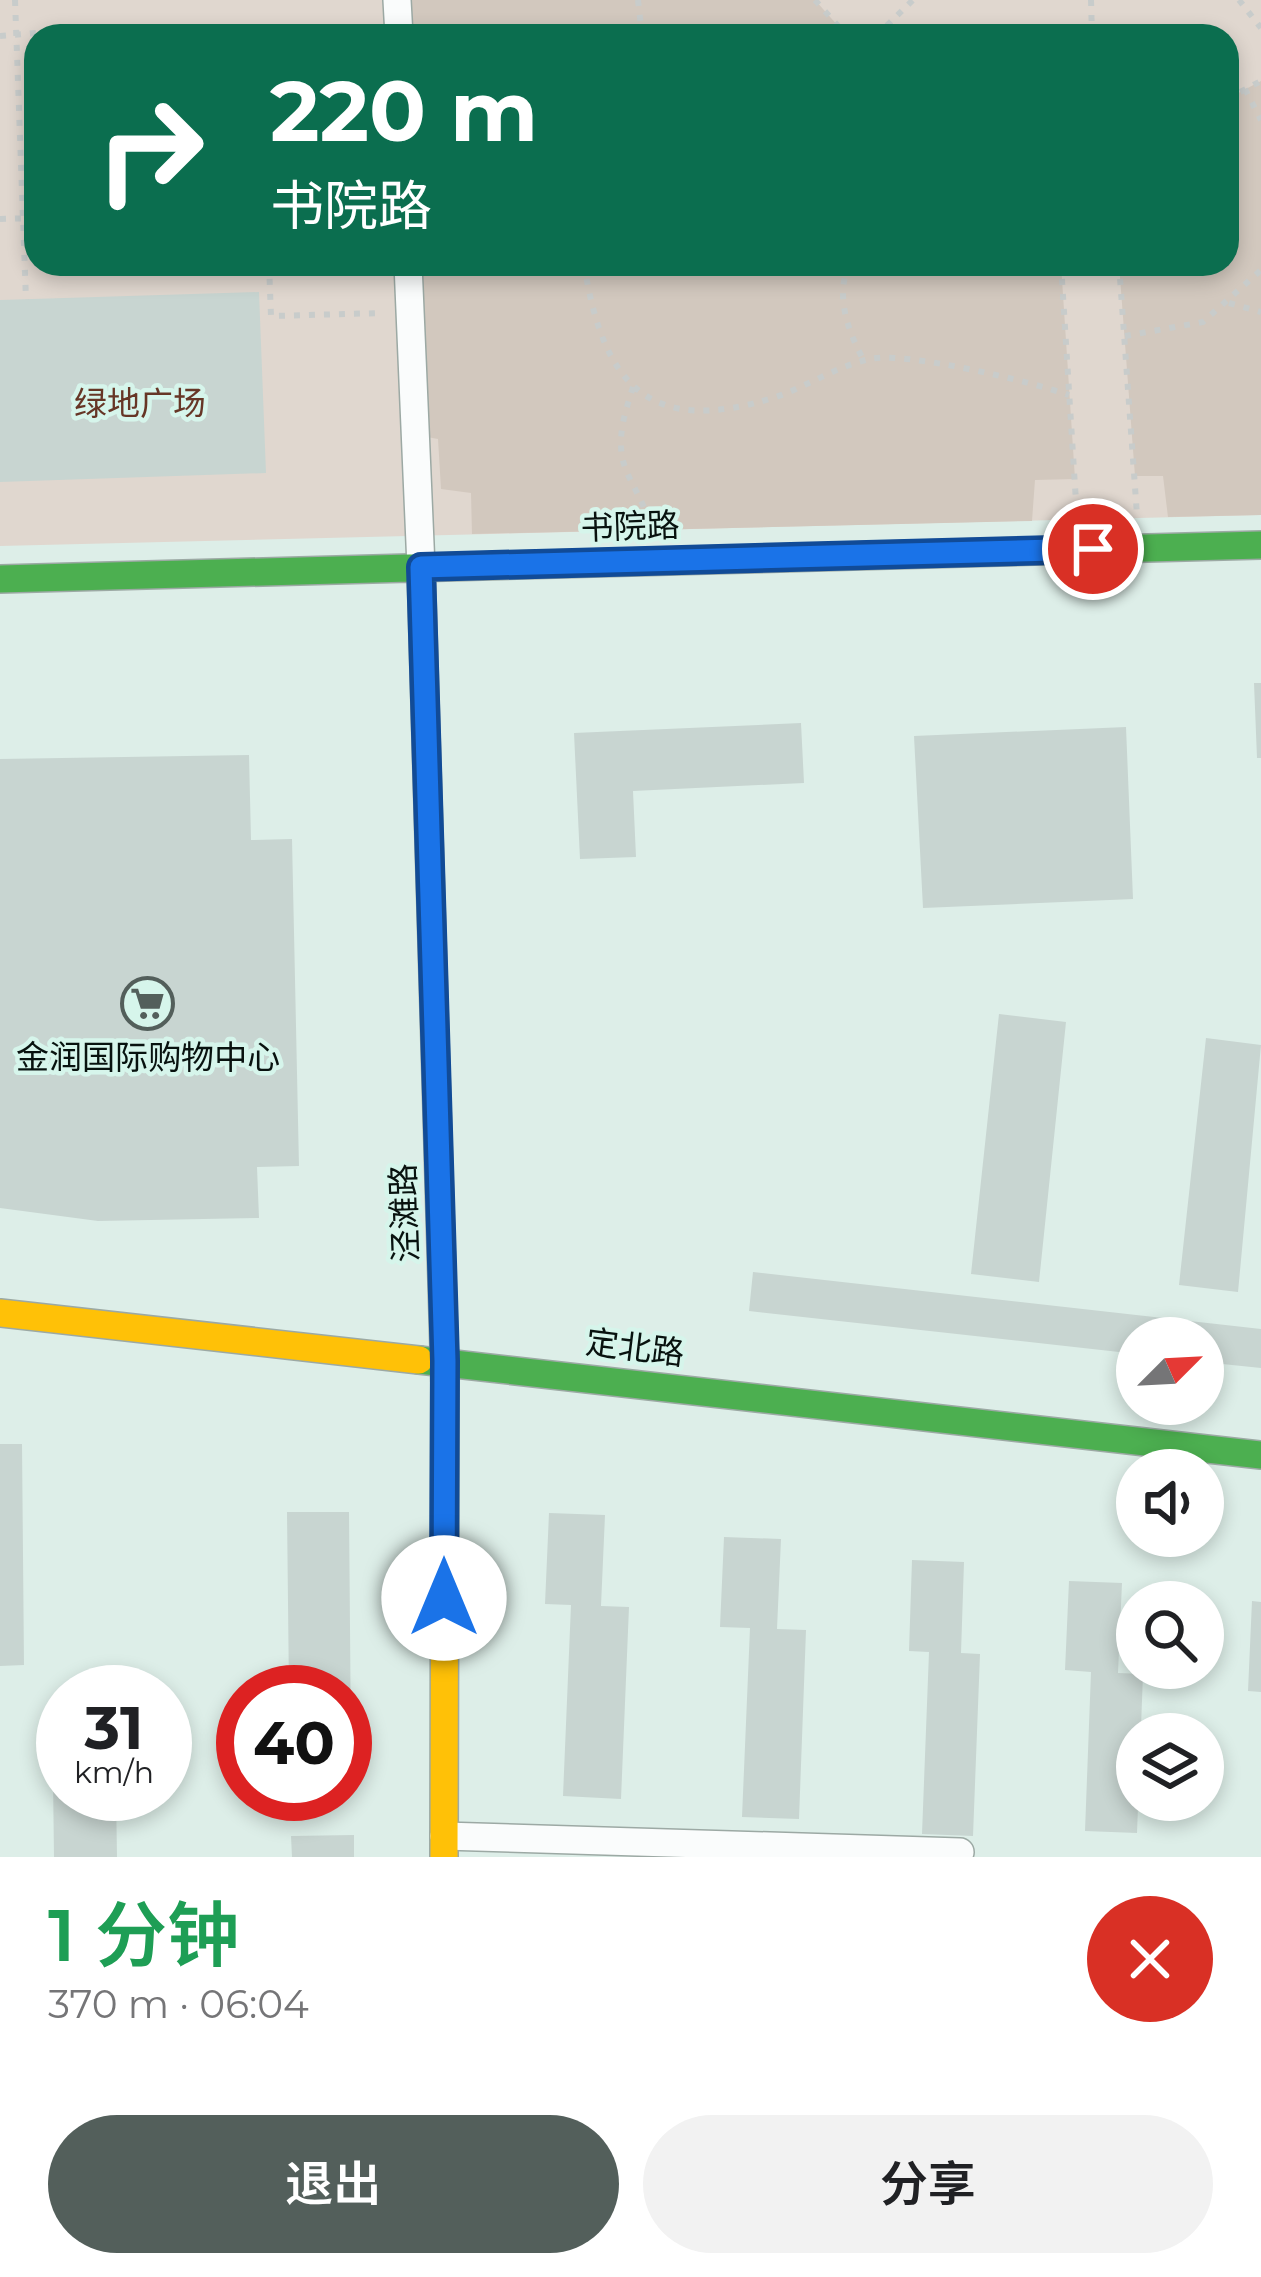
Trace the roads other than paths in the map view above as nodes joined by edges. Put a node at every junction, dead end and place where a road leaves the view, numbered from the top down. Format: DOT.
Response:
graph roads {
  1 [pos="408,276"];
  2 [pos="1261,545"];
  3 [pos="421,567"];
  4 [pos="0,579"];
  5 [pos="0,1313"];
  6 [pos="445,1361"];
  7 [pos="1261,1455"];
  8 [pos="444,1846"];
  9 [pos="960,1852"];
  1 -- 3 [label="street"];
  2 -- 3 [label="street, 书院路"];
  3 -- 4 [label="street, 书院路"];
  3 -- 6 [label="street, 泾滩路"];
  5 -- 6 [label="street, 定北路"];
  6 -- 7 [label="street, 定北路"];
  6 -- 8 [label="street, 泾滩路"];
  8 -- 9 [label="street"];
}
